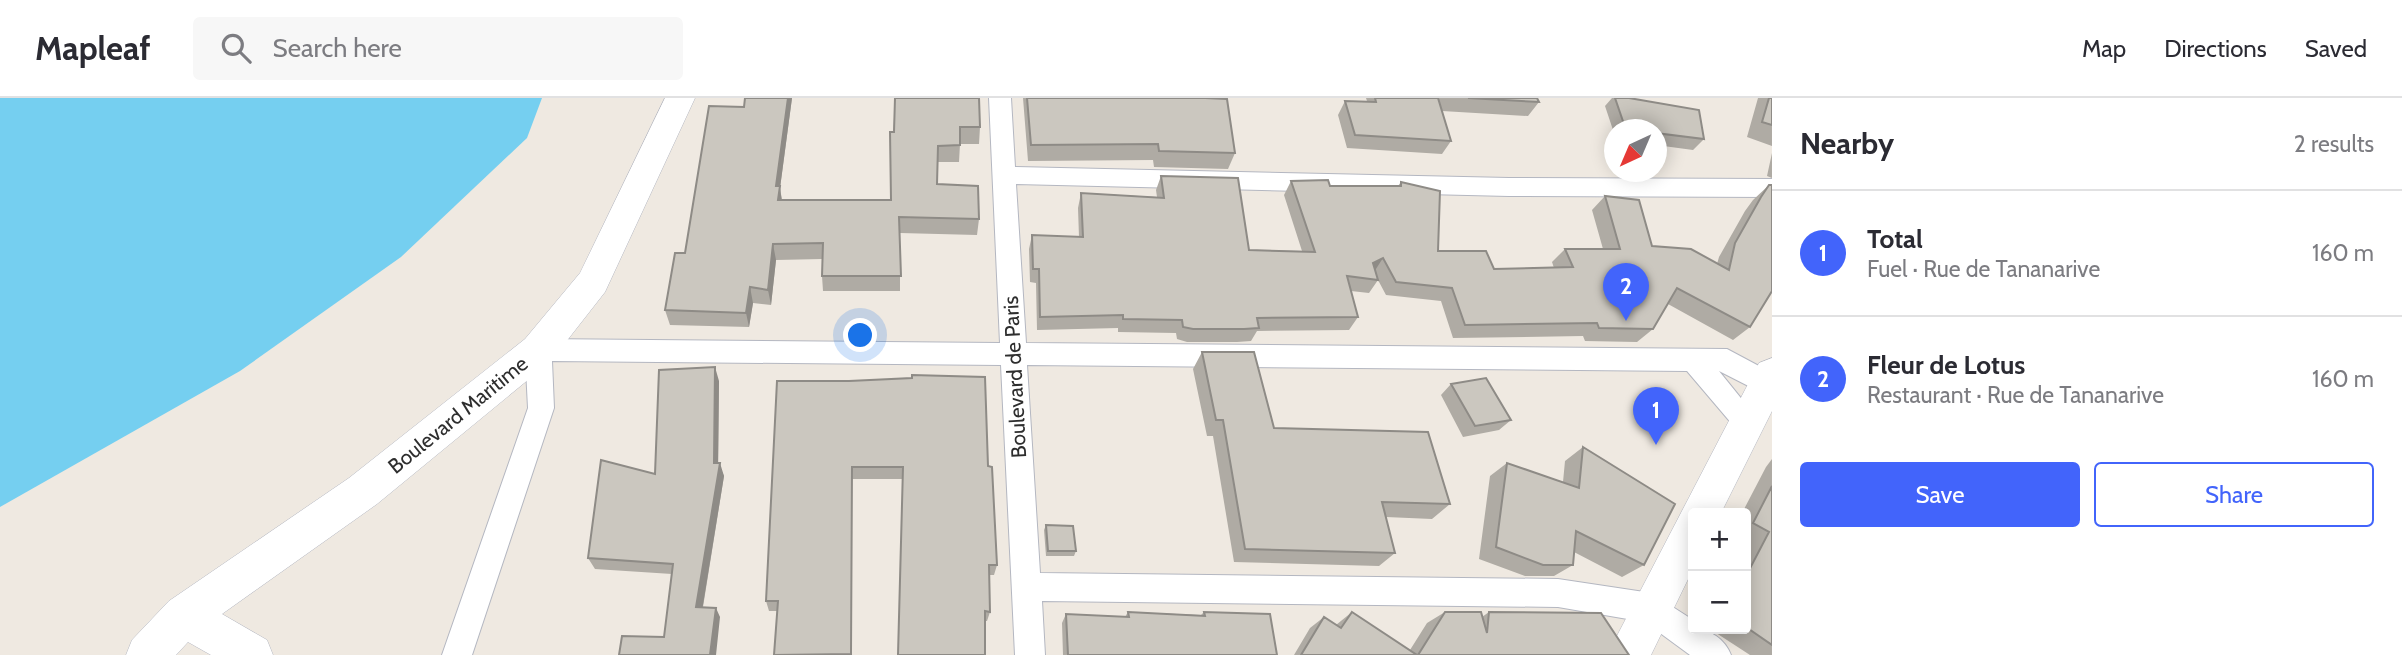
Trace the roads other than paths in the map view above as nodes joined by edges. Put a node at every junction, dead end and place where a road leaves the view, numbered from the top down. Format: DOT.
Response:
graph roads {
  1 [pos="680,98"];
  2 [pos="1000,98"];
  3 [pos="1004,175"];
  4 [pos="1772,188"];
  5 [pos="538,350"];
  6 [pos="1014,354"];
  7 [pos="1693,359"];
  8 [pos="1771,382"];
  9 [pos="1748,423"];
  10 [pos="1703,508"];
  11 [pos="1688,537"];
  12 [pos="1027,587"];
  13 [pos="1651,608"];
  14 [pos="184,615"];
  15 [pos="147,655"];
  16 [pos="252,655"];
  17 [pos="457,655"];
  18 [pos="1030,655"];
  19 [pos="1628,655"];
  20 [pos="1716,655"];
  1 -- 5 [label="street, Boulevard Maritime"];
  2 -- 3 [label="street, Boulevard de Paris"];
  3 -- 4 [label="street"];
  3 -- 6 [label="street, Boulevard de Paris"];
  5 -- 6 [label="street"];
  5 -- 14 [label="street, Boulevard Maritime"];
  5 -- 17 [label="street"];
  6 -- 7 [label="street"];
  6 -- 12 [label="street, Boulevard de Paris"];
  7 -- 8 [label="street"];
  7 -- 9 [label="street"];
  8 -- 9 [label="street"];
  9 -- 10 [label="street"];
  11 -- 13 [label="street"];
  12 -- 13 [label="street"];
  12 -- 18 [label="street, Boulevard de Paris"];
  13 -- 19 [label="street"];
  13 -- 20 [label="street"];
  14 -- 15 [label="street, Boulevard Maritime"];
  14 -- 16 [label="street"];
}
